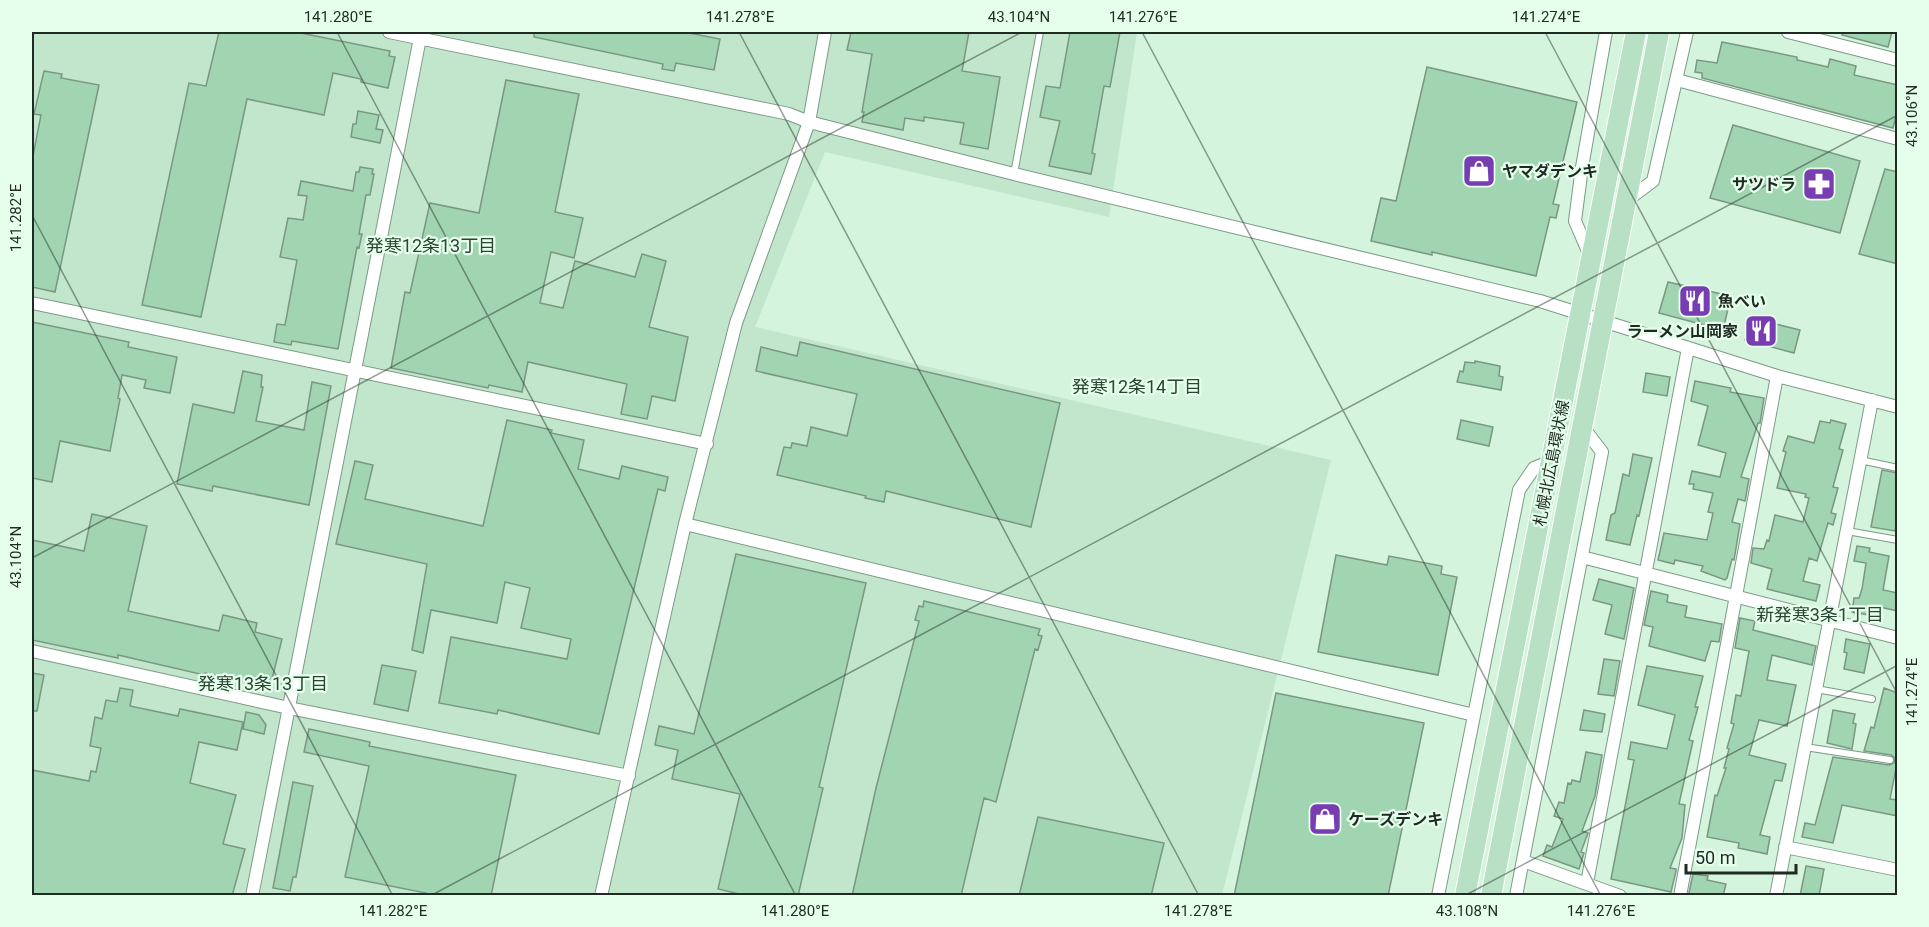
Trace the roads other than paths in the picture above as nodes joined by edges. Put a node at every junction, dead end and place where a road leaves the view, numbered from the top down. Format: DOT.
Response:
graph roads {
  1 [pos="389,32"];
  2 [pos="825,32"];
  3 [pos="1040,32"];
  4 [pos="1606,32"];
  5 [pos="1636,32"];
  6 [pos="1659,32"];
  7 [pos="1687,32"];
  8 [pos="1788,32"];
  9 [pos="420,38"];
  10 [pos="1898,60"];
  11 [pos="1677,80"];
  12 [pos="809,122"];
  13 [pos="1898,139"];
  14 [pos="1014,174"];
  15 [pos="1626,201"];
  16 [pos="1591,259"];
  17 [pos="32,303"];
  18 [pos="1580,314"];
  19 [pos="1603,320"];
  20 [pos="1688,348"];
  21 [pos="355,371"];
  22 [pos="1777,376"];
  23 [pos="1872,400"];
  24 [pos="1898,407"];
  25 [pos="1582,426"];
  26 [pos="707,444"];
  27 [pos="1860,460"];
  28 [pos="1551,461"];
  29 [pos="1898,468"];
  30 [pos="685,524"];
  31 [pos="1847,531"];
  32 [pos="1898,540"];
  33 [pos="1581,557"];
  34 [pos="1647,574"];
  35 [pos="1736,596"];
  36 [pos="1830,620"];
  37 [pos="1898,638"];
  38 [pos="32,651"];
  39 [pos="1816,689"];
  40 [pos="1872,699"];
  41 [pos="289,708"];
  42 [pos="1474,715"];
  43 [pos="1805,747"];
  44 [pos="1890,760"];
  45 [pos="628,776"];
  46 [pos="1785,847"];
  47 [pos="1523,861"];
  48 [pos="1898,870"];
  49 [pos="1587,883"];
  50 [pos="252,896"];
  51 [pos="601,896"];
  52 [pos="1438,896"];
  53 [pos="1465,896"];
  54 [pos="1491,896"];
  55 [pos="1516,896"];
  56 [pos="1620,896"];
  57 [pos="1680,896"];
  58 [pos="1776,896"];
  1 -- 9 [label="street"];
  2 -- 12 [label="street"];
  3 -- 14 [label="lane"];
  4 -- 16 [label="street"];
  5 -- 16 [label="main road, 札幌北広島環状線"];
  6 -- 15 [label="main road, 札幌北広島環状線"];
  7 -- 11 [label="street"];
  8 -- 10 [label="street"];
  9 -- 12 [label="street"];
  9 -- 21 [label="street"];
  11 -- 13 [label="street"];
  11 -- 15 [label="street"];
  12 -- 14 [label="street"];
  12 -- 26 [label="street"];
  14 -- 18 [label="street"];
  15 -- 19 [label="main road, 札幌北広島環状線"];
  16 -- 18 [label="main road, 札幌北広島環状線"];
  17 -- 21 [label="street"];
  18 -- 19 [label="street"];
  18 -- 28 [label="main road, 札幌北広島環状線"];
  19 -- 20 [label="street"];
  19 -- 25 [label="main road, 札幌北広島環状線"];
  20 -- 22 [label="street"];
  20 -- 34 [label="street"];
  21 -- 26 [label="street"];
  21 -- 41 [label="street"];
  22 -- 23 [label="street"];
  22 -- 35 [label="street"];
  23 -- 24 [label="street"];
  23 -- 27 [label="street"];
  25 -- 33 [label="street"];
  25 -- 54 [label="main road, 札幌北広島環状線"];
  26 -- 30 [label="street"];
  27 -- 29 [label="lane"];
  27 -- 31 [label="street"];
  28 -- 42 [label="street"];
  28 -- 53 [label="main road, 札幌北広島環状線"];
  30 -- 42 [label="street"];
  30 -- 45 [label="street"];
  31 -- 32 [label="lane"];
  31 -- 36 [label="street"];
  33 -- 34 [label="street"];
  33 -- 47 [label="street"];
  34 -- 35 [label="street"];
  34 -- 49 [label="street"];
  35 -- 36 [label="street"];
  35 -- 57 [label="street"];
  36 -- 37 [label="street"];
  36 -- 39 [label="street"];
  38 -- 41 [label="street"];
  39 -- 40 [label="lane"];
  39 -- 43 [label="street"];
  41 -- 45 [label="street"];
  41 -- 50 [label="street"];
  42 -- 52 [label="street"];
  43 -- 44 [label="lane"];
  43 -- 46 [label="street"];
  45 -- 51 [label="street"];
  46 -- 48 [label="street"];
  46 -- 58 [label="street"];
  47 -- 49 [label="street"];
  47 -- 55 [label="street"];
  49 -- 56 [label="street"];
}
